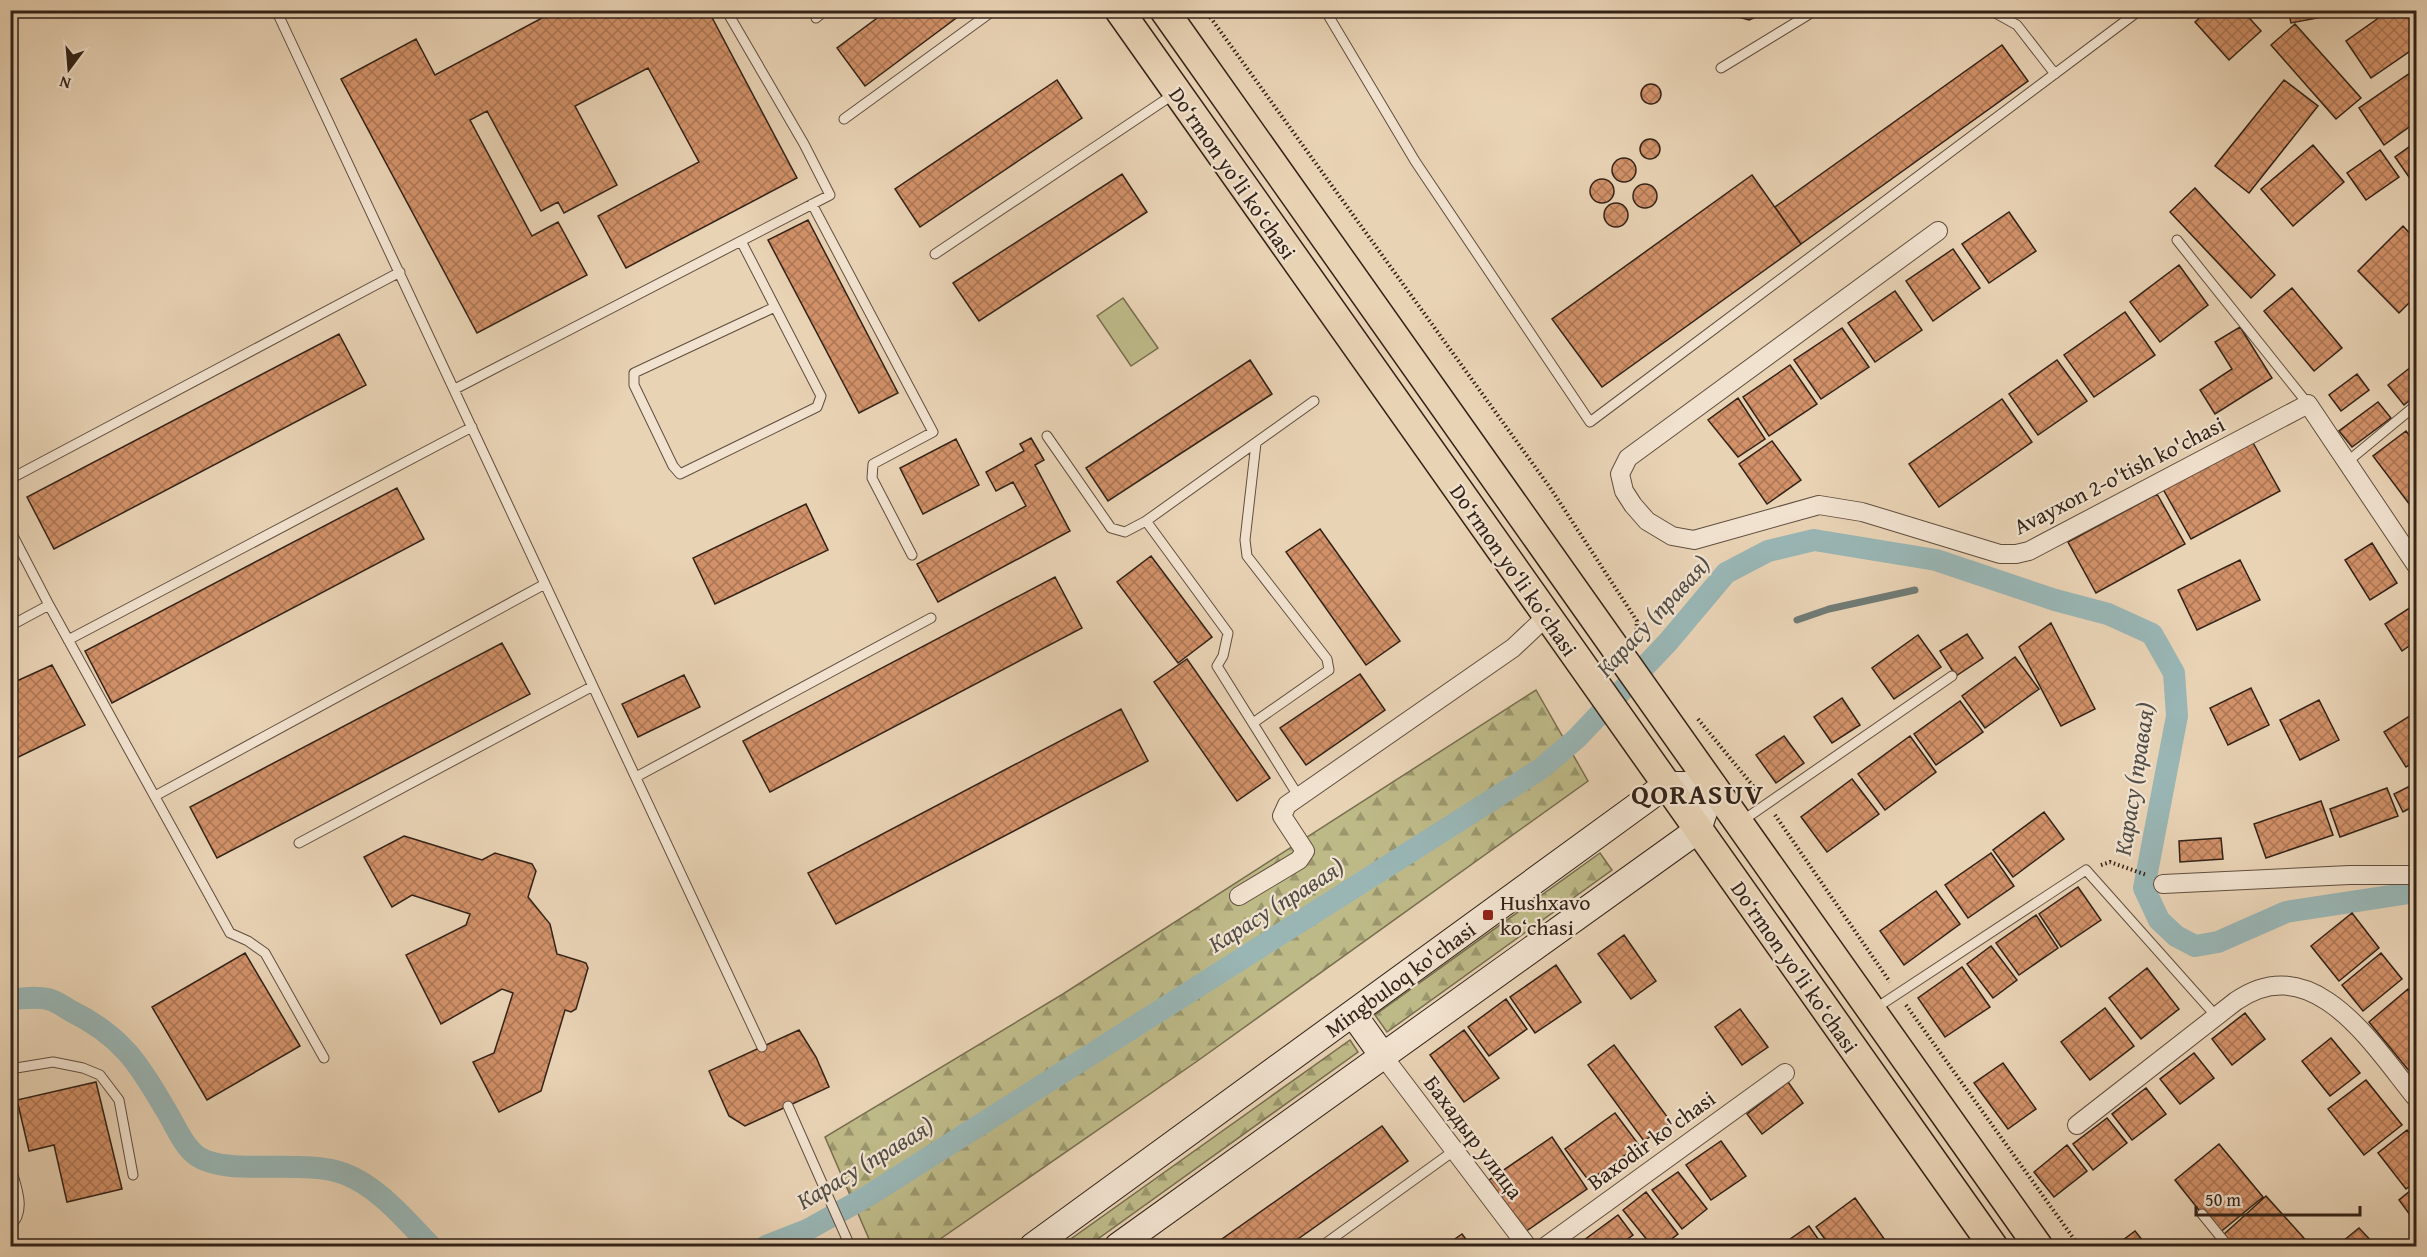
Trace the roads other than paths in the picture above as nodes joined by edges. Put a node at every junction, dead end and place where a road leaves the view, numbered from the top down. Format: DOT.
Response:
graph roads {
  1 [pos="276,10"];
  2 [pos="726,10"];
  3 [pos="826,10"];
  4 [pos="994,10"];
  5 [pos="1119,10"];
  6 [pos="1164,10"];
  7 [pos="1325,10"];
  8 [pos="1816,10"];
  9 [pos="1990,10"];
  10 [pos="2139,10"];
  11 [pos="816,18"];
  12 [pos="1721,68"];
  13 [pos="2055,74"];
  14 [pos="1176,92"];
  15 [pos="844,119"];
  16 [pos="812,204"];
  17 [pos="1938,231"];
  18 [pos="2177,240"];
  19 [pos="741,241"];
  20 [pos="935,254"];
  21 [pos="400,272"];
  22 [pos="774,307"];
  23 [pos="455,389"];
  24 [pos="1314,401"];
  25 [pos="2308,404"];
  26 [pos="2416,405"];
  27 [pos="472,428"];
  28 [pos="1047,436"];
  29 [pos="1256,443"];
  30 [pos="2347,462"];
  31 [pos="10,479"];
  32 [pos="1146,521"];
  33 [pos="10,530"];
  34 [pos="912,555"];
  35 [pos="2416,565"];
  36 [pos="545,584"];
  37 [pos="49,605"];
  38 [pos="1547,616"];
  39 [pos="931,618"];
  40 [pos="10,626"];
  41 [pos="68,640"];
  42 [pos="1952,676"];
  43 [pos="593,686"];
  44 [pos="1253,723"];
  45 [pos="636,777"];
  46 [pos="1666,785"];
  47 [pos="1713,785"];
  48 [pos="155,796"];
  49 [pos="1299,797"];
  50 [pos="1740,823"];
  51 [pos="1698,830"];
  52 [pos="299,843"];
  53 [pos="2416,875"];
  54 [pos="2156,880"];
  55 [pos="1239,896"];
  56 [pos="1873,1010"];
  57 [pos="1353,1014"];
  58 [pos="2216,1017"];
  59 [pos="762,1047"];
  60 [pos="1383,1056"];
  61 [pos="324,1058"];
  62 [pos="10,1069"];
  63 [pos="1785,1073"];
  64 [pos="2416,1098"];
  65 [pos="788,1106"];
  66 [pos="2077,1125"];
  67 [pos="1455,1150"];
  68 [pos="10,1165"];
  69 [pos="133,1175"];
  70 [pos="2202,1214"];
  71 [pos="10,1226"];
  72 [pos="850,1246"];
  73 [pos="1033,1246"];
  74 [pos="1118,1246"];
  75 [pos="1322,1246"];
  76 [pos="1527,1246"];
  77 [pos="1546,1246"];
  78 [pos="1993,1246"];
  79 [pos="2038,1246"];
  80 [pos="2228,1246"];
  1 -- 21 [label="lane"];
  2 -- 16 [label="lane"];
  3 -- 11 [label="lane"];
  4 -- 15 [label="lane"];
  5 -- 14 [label="main road, Do‘rmon yo‘li ko‘chasi"];
  6 -- 47 [label="main road, Do‘rmon yo‘li ko‘chasi"];
  7 -- 13 [label="lane"];
  8 -- 12 [label="lane"];
  9 -- 13 [label="lane"];
  10 -- 13 [label="lane"];
  14 -- 20 [label="lane"];
  14 -- 38 [label="main road, Do‘rmon yo‘li ko‘chasi"];
  16 -- 19 [label="lane"];
  16 -- 34 [label="lane"];
  17 -- 25 [label="street, Avayxon 2-o'tish ko'chasi"];
  18 -- 25 [label="lane"];
  19 -- 22 [label="lane"];
  19 -- 23 [label="lane"];
  21 -- 23 [label="lane"];
  21 -- 31 [label="lane"];
  22 -- 22 [label="lane"];
  23 -- 27 [label="lane"];
  24 -- 29 [label="lane"];
  25 -- 30 [label="street"];
  26 -- 30 [label="lane"];
  27 -- 36 [label="lane"];
  27 -- 41 [label="lane"];
  28 -- 32 [label="lane"];
  29 -- 32 [label="lane"];
  29 -- 44 [label="lane"];
  30 -- 35 [label="street"];
  32 -- 44 [label="lane"];
  33 -- 37 [label="lane"];
  36 -- 43 [label="lane"];
  36 -- 48 [label="lane"];
  37 -- 40 [label="lane"];
  37 -- 41 [label="lane"];
  38 -- 46 [label="main road, Do‘rmon yo‘li ko‘chasi"];
  38 -- 49 [label="street"];
  39 -- 45 [label="lane"];
  41 -- 48 [label="lane"];
  42 -- 50 [label="lane"];
  43 -- 45 [label="lane"];
  43 -- 52 [label="lane"];
  44 -- 49 [label="lane"];
  45 -- 59 [label="lane"];
  46 -- 47 [label="main road"];
  46 -- 51 [label="main road, Do‘rmon yo‘li ko‘chasi"];
  46 -- 57 [label="main road, Mingbuloq ko'chasi"];
  47 -- 50 [label="main road, Do‘rmon yo‘li ko‘chasi"];
  47 -- 51 [label="main road"];
  48 -- 61 [label="lane"];
  49 -- 55 [label="street"];
  50 -- 56 [label="main road, Do‘rmon yo‘li ko‘chasi"];
  51 -- 60 [label="main road"];
  51 -- 78 [label="main road, Do‘rmon yo‘li ko‘chasi"];
  53 -- 54 [label="street"];
  56 -- 58 [label="lane"];
  56 -- 79 [label="main road, Do‘rmon yo‘li ko‘chasi"];
  57 -- 60 [label="main road"];
  57 -- 73 [label="main road, Mingbuloq ko'chasi"];
  58 -- 64 [label="street"];
  58 -- 66 [label="street"];
  60 -- 67 [label="street, Бахадыр улица"];
  60 -- 74 [label="main road"];
  62 -- 69 [label="lane"];
  63 -- 77 [label="street, Baxodir ko'chasi"];
  65 -- 72 [label="lane"];
  67 -- 75 [label="lane"];
  67 -- 76 [label="street, Бахадыр улица"];
  68 -- 71 [label="lane"];
  70 -- 80 [label="lane"];
}
